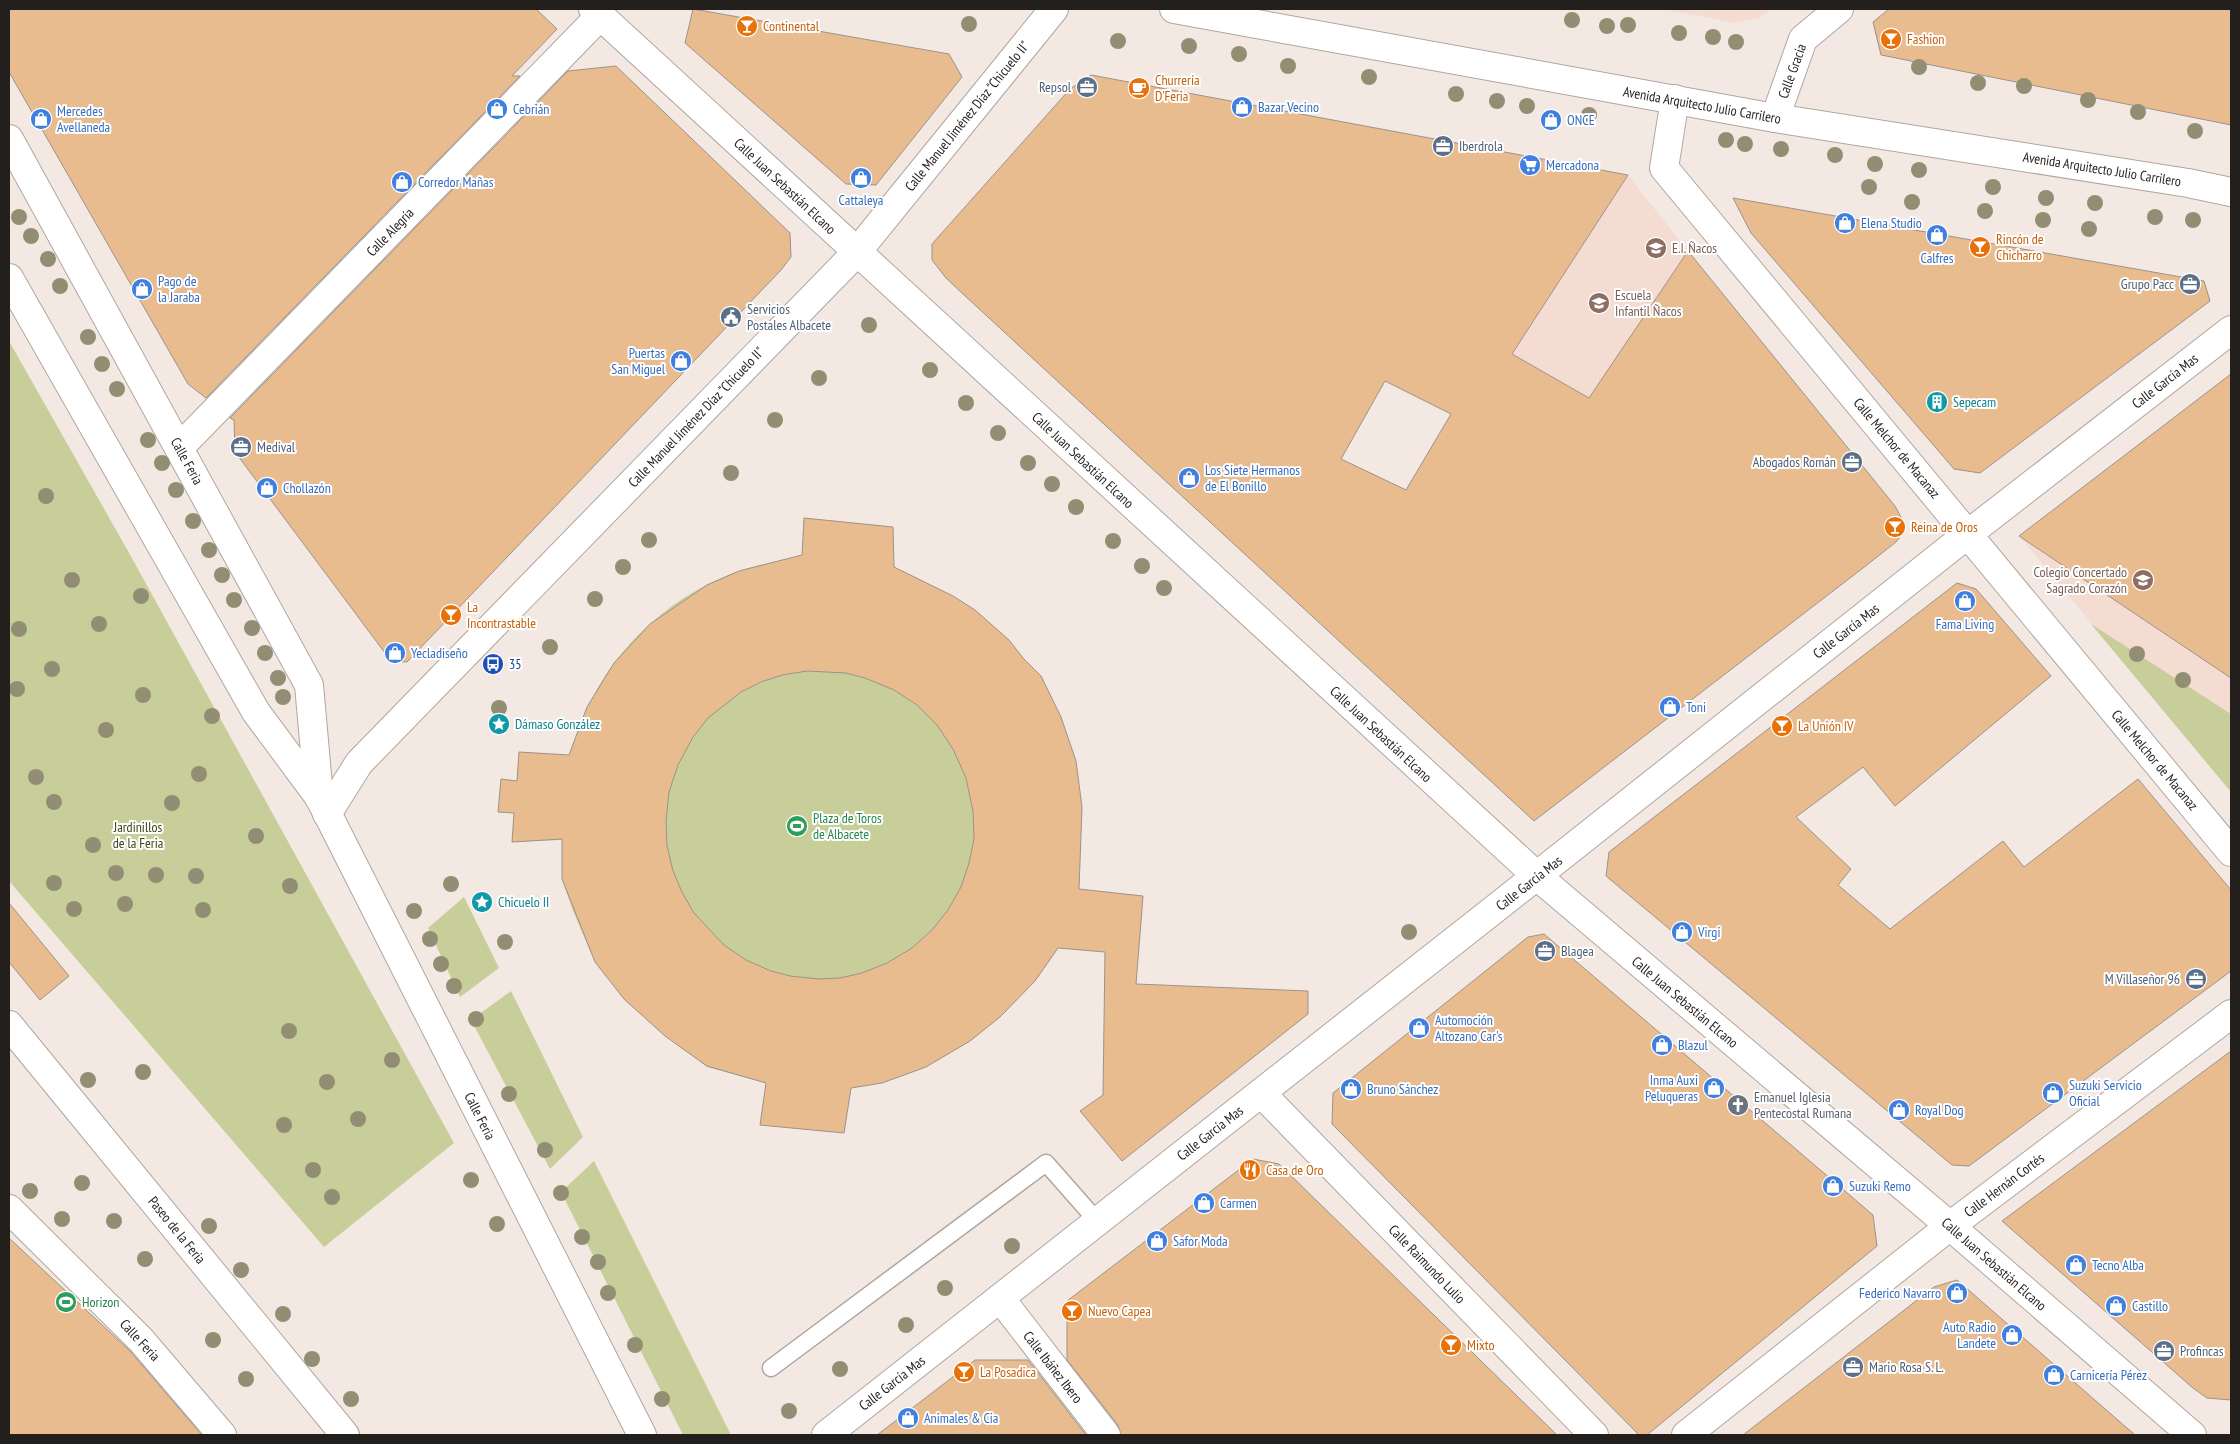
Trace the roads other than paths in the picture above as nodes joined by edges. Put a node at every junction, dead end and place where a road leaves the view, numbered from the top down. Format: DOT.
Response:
graph roads {
  1 [pos="1054,9"];
  2 [pos="1174,9"];
  3 [pos="1839,9"];
  4 [pos="596,12"];
  5 [pos="1675,99"];
  6 [pos="1775,118"];
  7 [pos="9,139"];
  8 [pos="2231,192"];
  9 [pos="856,253"];
  10 [pos="9,278"];
  11 [pos="2231,330"];
  12 [pos="179,448"];
  13 [pos="1968,534"];
  14 [pos="323,806"];
  15 [pos="2231,852"];
  16 [pos="1537,876"];
  17 [pos="2231,1014"];
  18 [pos="9,1025"];
  19 [pos="1261,1093"];
  20 [pos="9,1208"];
  21 [pos="1098,1222"];
  22 [pos="1950,1226"];
  23 [pos="1000,1298"];
  24 [pos="771,1368"];
  25 [pos="222,1435"];
  26 [pos="345,1435"];
  27 [pos="642,1435"];
  28 [pos="826,1435"];
  29 [pos="1106,1435"];
  30 [pos="1594,1435"];
  31 [pos="1686,1435"];
  32 [pos="2192,1435"];
  1 -- 9 [label="street, Calle Manuel Jiménez Díaz \"Chicuelo II\""];
  2 -- 5 [label="street, Avenida Arquitecto Julio Carrilero"];
  3 -- 6 [label="street, Calle Gracia"];
  4 -- 9 [label="street, Calle Juan Sebastián Elcano"];
  4 -- 12 [label="street, Calle Alegría"];
  5 -- 6 [label="street, Avenida Arquitecto Julio Carrilero"];
  5 -- 13 [label="street, Calle Melchor de Macanaz"];
  6 -- 8 [label="street, Avenida Arquitecto Julio Carrilero"];
  7 -- 12 [label="street, Calle Feria"];
  9 -- 14 [label="street, Calle Manuel Jiménez Díaz \"Chicuelo II\""];
  9 -- 16 [label="street, Calle Juan Sebastián Elcano"];
  10 -- 14 [label="street, Calle Feria"];
  11 -- 13 [label="street, Calle García Mas"];
  12 -- 14 [label="street, Calle Feria"];
  13 -- 15 [label="street, Calle Melchor de Macanaz"];
  13 -- 16 [label="street, Calle García Mas"];
  14 -- 27 [label="street, Calle Feria"];
  16 -- 19 [label="street, Calle García Mas"];
  16 -- 22 [label="street, Calle Juan Sebastián Elcano"];
  17 -- 22 [label="street, Calle Hernán Cortés"];
  18 -- 26 [label="street, Paseo de la Feria"];
  19 -- 21 [label="street, Calle García Mas"];
  19 -- 30 [label="street, Calle Raimundo Lulio"];
  20 -- 25 [label="street, Calle Feria"];
  21 -- 23 [label="street, Calle García Mas"];
  21 -- 24 [label="lane"];
  22 -- 31 [label="street, Calle Hernán Cortés"];
  22 -- 32 [label="street, Calle Juan Sebastián Elcano"];
  23 -- 28 [label="street, Calle García Mas"];
  23 -- 29 [label="street, Calle Ibáñez Ibero"];
}
